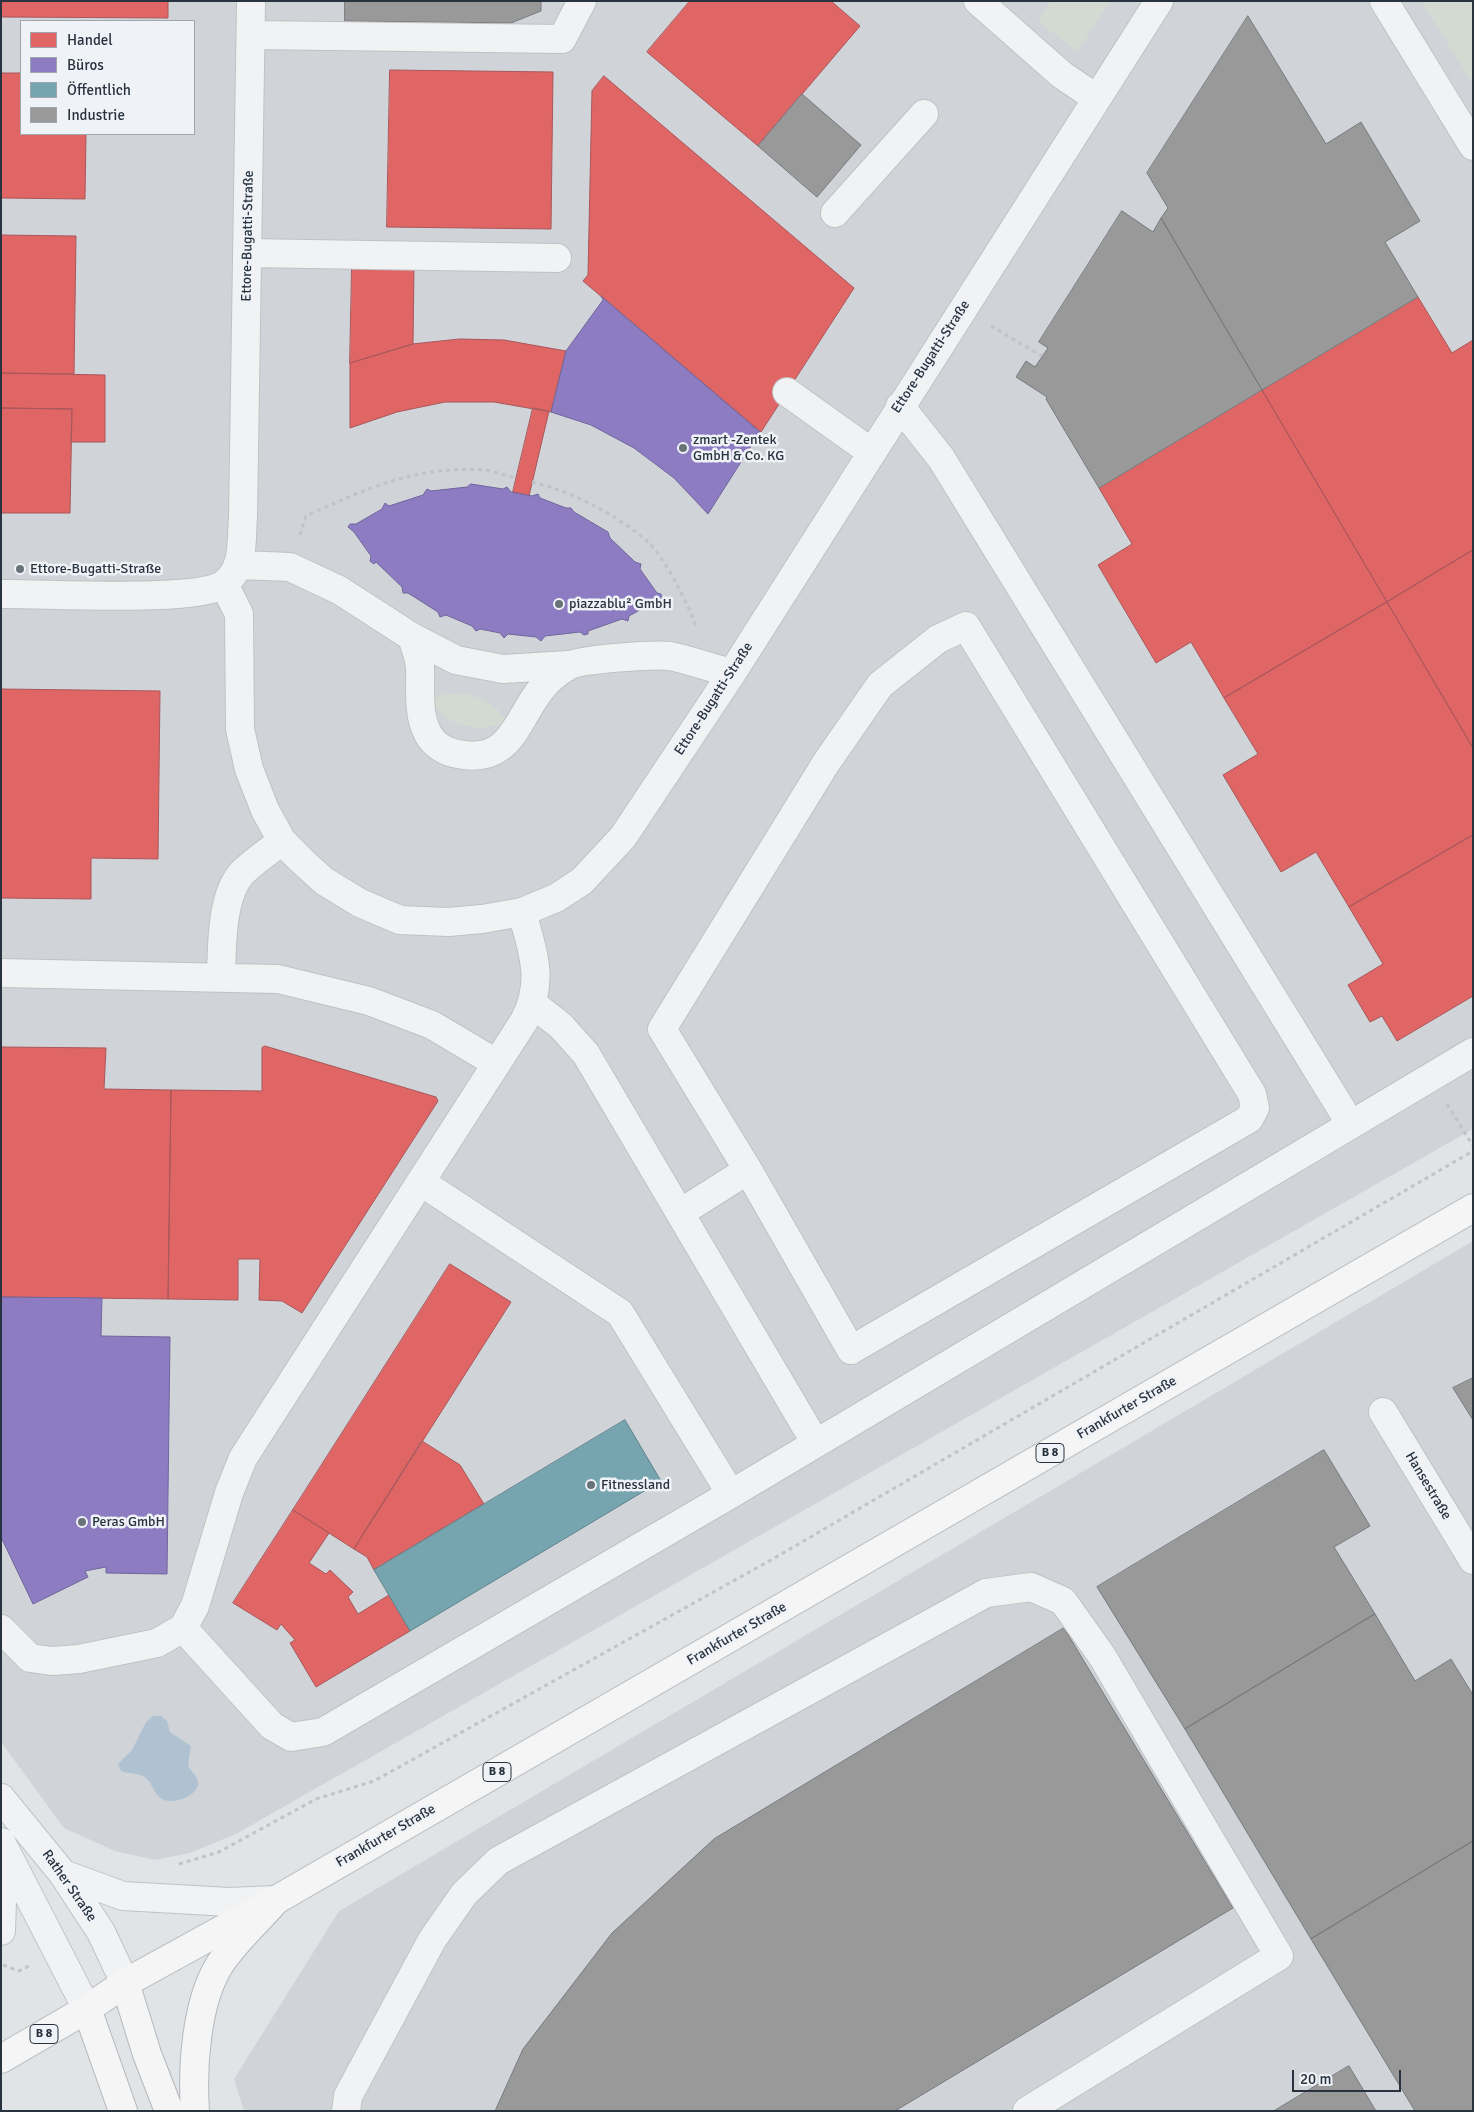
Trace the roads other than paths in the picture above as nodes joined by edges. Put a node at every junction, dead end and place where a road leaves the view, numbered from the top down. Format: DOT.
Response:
graph roads {
  1 [pos="251,1"];
  2 [pos="582,1"];
  3 [pos="978,1"];
  4 [pos="1159,1"];
  5 [pos="1384,1"];
  6 [pos="251,35"];
  7 [pos="1096,98"];
  8 [pos="924,114"];
  9 [pos="1473,146"];
  10 [pos="835,213"];
  11 [pos="247,253"];
  12 [pos="557,258"];
  13 [pos="787,392"];
  14 [pos="900,406"];
  15 [pos="871,452"];
  16 [pos="232,575"];
  17 [pos="1,594"];
  18 [pos="412,638"];
  19 [pos="570,665"];
  20 [pos="721,671"];
  21 [pos="282,841"];
  22 [pos="522,912"];
  23 [pos="1,973"];
  24 [pos="221,976"];
  25 [pos="533,1004"];
  26 [pos="1473,1052"];
  27 [pos="496,1063"];
  28 [pos="1350,1123"];
  29 [pos="748,1170"];
  30 [pos="421,1182"];
  31 [pos="1473,1208"];
  32 [pos="680,1212"];
  33 [pos="1383,1412"];
  34 [pos="816,1442"];
  35 [pos="731,1494"];
  36 [pos="1473,1560"];
  37 [pos="183,1628"];
  38 [pos="1,1629"];
  39 [pos="1,1798"];
  40 [pos="5,1849"];
  41 [pos="63,1874"];
  42 [pos="276,1900"];
  43 [pos="1,1931"];
  44 [pos="125,1983"];
  45 [pos="87,2009"];
  46 [pos="1,2058"];
  47 [pos="123,2111"];
  48 [pos="169,2111"];
  49 [pos="195,2111"];
  50 [pos="346,2111"];
  51 [pos="1027,2111"];
  1 -- 6 [label="street, Ettore-Bugatti-Straße"];
  2 -- 6 [label="street"];
  3 -- 7 [label="street"];
  4 -- 7 [label="street, Ettore-Bugatti-Straße"];
  5 -- 9 [label="street"];
  6 -- 11 [label="street, Ettore-Bugatti-Straße"];
  7 -- 14 [label="street, Ettore-Bugatti-Straße"];
  8 -- 10 [label="street"];
  11 -- 12 [label="street"];
  11 -- 16 [label="street, Ettore-Bugatti-Straße"];
  13 -- 15 [label="street"];
  14 -- 15 [label="street, Ettore-Bugatti-Straße"];
  14 -- 28 [label="street"];
  15 -- 20 [label="street, Ettore-Bugatti-Straße"];
  16 -- 17 [label="street"];
  16 -- 18 [label="street"];
  16 -- 21 [label="street, Ettore-Bugatti-Straße"];
  18 -- 19 [label="street"];
  18 -- 19 [label="street"];
  19 -- 20 [label="street"];
  20 -- 22 [label="street, Ettore-Bugatti-Straße"];
  21 -- 22 [label="street, Ettore-Bugatti-Straße"];
  21 -- 24 [label="street"];
  22 -- 25 [label="street"];
  23 -- 24 [label="street"];
  24 -- 27 [label="street"];
  25 -- 27 [label="street"];
  25 -- 32 [label="street"];
  26 -- 28 [label="street"];
  27 -- 30 [label="street"];
  28 -- 34 [label="street"];
  29 -- 29 [label="street"];
  29 -- 32 [label="street"];
  30 -- 35 [label="street"];
  30 -- 37 [label="street"];
  31 -- 42 [label="main road, Frankfurter Straße / B 8"];
  32 -- 34 [label="street"];
  33 -- 36 [label="street, Hansestraße"];
  34 -- 35 [label="street"];
  35 -- 37 [label="street"];
  37 -- 38 [label="street"];
  39 -- 41 [label="street, Rather Straße"];
  40 -- 43 [label="street"];
  40 -- 45 [label="street"];
  41 -- 42 [label="street"];
  41 -- 44 [label="street, Rather Straße"];
  42 -- 44 [label="main road, Frankfurter Straße / B 8"];
  42 -- 49 [label="main road"];
  44 -- 45 [label="main road, Frankfurter Straße / B 8"];
  44 -- 48 [label="main road"];
  45 -- 46 [label="main road, Frankfurter Straße / B 8"];
  45 -- 47 [label="main road"];
  50 -- 51 [label="street"];
}
